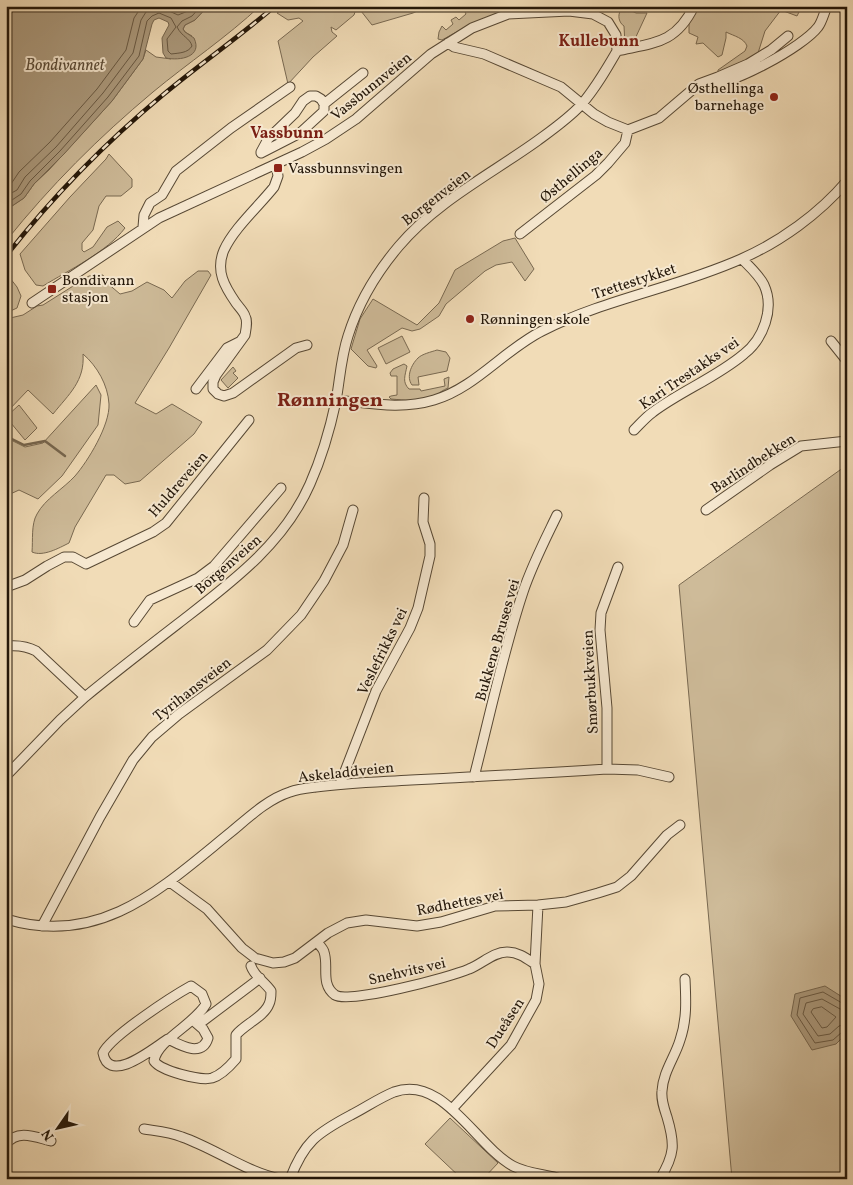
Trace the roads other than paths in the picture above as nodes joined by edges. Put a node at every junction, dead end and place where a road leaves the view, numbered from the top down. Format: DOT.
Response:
graph roads {
  1 [pos="694,6"];
  2 [pos="827,6"];
  3 [pos="507,10"];
  4 [pos="788,36"];
  5 [pos="448,43"];
  6 [pos="617,51"];
  7 [pos="363,73"];
  8 [pos="699,84"];
  9 [pos="290,87"];
  10 [pos="324,104"];
  11 [pos="581,105"];
  12 [pos="628,130"];
  13 [pos="276,164"];
  14 [pos="847,181"];
  15 [pos="144,227"];
  16 [pos="520,234"];
  17 [pos="742,259"];
  18 [pos="32,304"];
  19 [pos="831,341"];
  20 [pos="240,342"];
  21 [pos="307,345"];
  22 [pos="847,360"];
  23 [pos="196,388"];
  24 [pos="336,400"];
  25 [pos="249,420"];
  26 [pos="634,430"];
  27 [pos="847,441"];
  28 [pos="281,488"];
  29 [pos="424,498"];
  30 [pos="353,510"];
  31 [pos="706,510"];
  32 [pos="557,515"];
  33 [pos="618,566"];
  34 [pos="6,587"];
  35 [pos="134,622"];
  36 [pos="6,646"];
  37 [pos="85,697"];
  38 [pos="607,769"];
  39 [pos="6,776"];
  40 [pos="474,777"];
  41 [pos="669,777"];
  42 [pos="340,784"];
  43 [pos="680,825"];
  44 [pos="170,882"];
  45 [pos="538,905"];
  46 [pos="6,919"];
  47 [pos="42,926"];
  48 [pos="317,942"];
  49 [pos="535,964"];
  50 [pos="251,966"];
  51 [pos="260,978"];
  52 [pos="684,979"];
  53 [pos="196,1022"];
  54 [pos="168,1039"];
  55 [pos="452,1109"];
  56 [pos="144,1129"];
  57 [pos="51,1140"];
  58 [pos="6,1144"];
  59 [pos="280,1179"];
  60 [pos="290,1179"];
  61 [pos="561,1179"];
  62 [pos="660,1179"];
  1 -- 6 [label="street"];
  2 -- 8 [label="street"];
  3 -- 5 [label="street, Vassbunnveien"];
  3 -- 6 [label="street, Vassbunnveien"];
  4 -- 8 [label="street"];
  5 -- 11 [label="street"];
  5 -- 13 [label="street, Vassbunnveien"];
  6 -- 11 [label="street, Borgenveien"];
  7 -- 10 [label="street"];
  8 -- 12 [label="street"];
  9 -- 15 [label="street"];
  10 -- 10 [label="street"];
  11 -- 12 [label="street"];
  11 -- 24 [label="street, Borgenveien"];
  12 -- 16 [label="street, Østhellinga"];
  13 -- 15 [label="street, Vassbunnveien"];
  13 -- 20 [label="street"];
  14 -- 17 [label="street, Trettestykket"];
  15 -- 18 [label="street, Vassbunnveien"];
  17 -- 24 [label="street, Trettestykket"];
  17 -- 26 [label="street, Kari Trestakks vei"];
  19 -- 22 [label="street"];
  20 -- 21 [label="street"];
  20 -- 23 [label="street"];
  24 -- 37 [label="street, Borgenveien"];
  25 -- 34 [label="street, Huldreveien"];
  27 -- 31 [label="street, Barlindbekken"];
  28 -- 35 [label="street"];
  29 -- 42 [label="street, Veslefrikks vei"];
  30 -- 47 [label="street, Tyrihansveien"];
  32 -- 40 [label="street, Bukkene Bruses vei"];
  33 -- 38 [label="street, Smørbukkveien"];
  36 -- 37 [label="street"];
  37 -- 39 [label="street, Borgenveien"];
  38 -- 40 [label="street, Askeladdveien"];
  38 -- 41 [label="street, Askeladdveien"];
  40 -- 42 [label="street, Askeladdveien"];
  42 -- 44 [label="street, Askeladdveien"];
  43 -- 45 [label="street, Rødhettes vei"];
  44 -- 47 [label="street, Askeladdveien"];
  44 -- 48 [label="street, Rødhettes vei"];
  45 -- 48 [label="street, Rødhettes vei"];
  45 -- 49 [label="street, Dueåsen"];
  46 -- 47 [label="street, Askeladdveien"];
  48 -- 49 [label="street, Snehvits vei"];
  49 -- 55 [label="street, Dueåsen"];
  50 -- 51 [label="street"];
  51 -- 53 [label="street"];
  51 -- 54 [label="street"];
  52 -- 62 [label="street"];
  53 -- 54 [label="street"];
  53 -- 54 [label="street"];
  53 -- 54 [label="street"];
  55 -- 60 [label="street"];
  55 -- 61 [label="street"];
  56 -- 59 [label="street"];
  57 -- 58 [label="street"];
}
